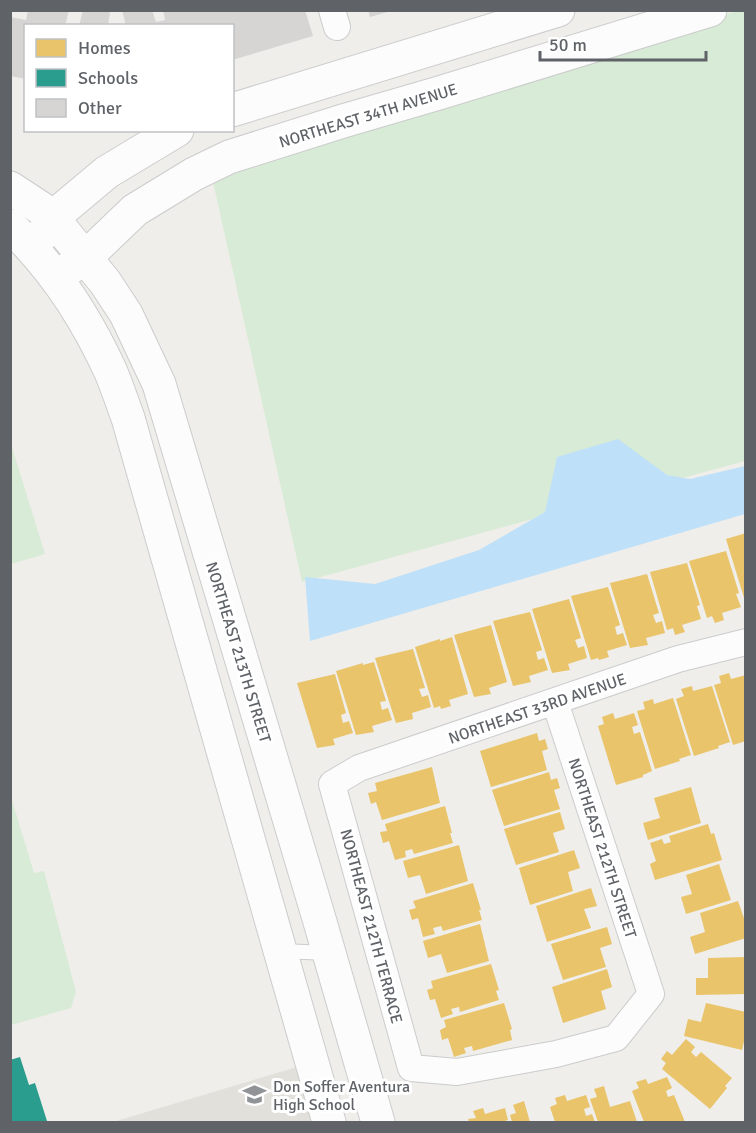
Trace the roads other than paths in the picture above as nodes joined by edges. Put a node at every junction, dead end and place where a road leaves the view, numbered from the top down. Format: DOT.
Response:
graph roads {
  1 [pos="558,10"];
  2 [pos="710,10"];
  3 [pos="234,109"];
  4 [pos="174,132"];
  5 [pos="10,188"];
  6 [pos="48,215"];
  7 [pos="21,237"];
  8 [pos="86,257"];
  9 [pos="56,278"];
  10 [pos="746,642"];
  11 [pos="555,702"];
  12 [pos="333,784"];
  13 [pos="280,951"];
  14 [pos="329,953"];
  15 [pos="411,1068"];
  16 [pos="329,1122"];
  17 [pos="378,1122"];
  1 -- 3 [label="street"];
  2 -- 8 [label="street, NORTHEAST 34TH AVENUE"];
  4 -- 6 [label="street"];
  5 -- 6 [label="street, NORTHEAST 213TH STREET"];
  6 -- 7 [label="street"];
  6 -- 8 [label="street, NORTHEAST 213TH STREET"];
  7 -- 9 [label="street"];
  8 -- 9 [label="street, NORTHEAST 34TH AVENUE"];
  8 -- 14 [label="street, NORTHEAST 213TH STREET"];
  9 -- 13 [label="street"];
  10 -- 11 [label="street, NORTHEAST 33RD AVENUE"];
  11 -- 12 [label="street, NORTHEAST 33RD AVENUE"];
  11 -- 15 [label="street, NORTHEAST 212TH STREET"];
  12 -- 15 [label="street, NORTHEAST 212TH TERRACE"];
  13 -- 14 [label="lane"];
  13 -- 16 [label="street"];
  14 -- 17 [label="street, NORTHEAST 213TH STREET"];
}
